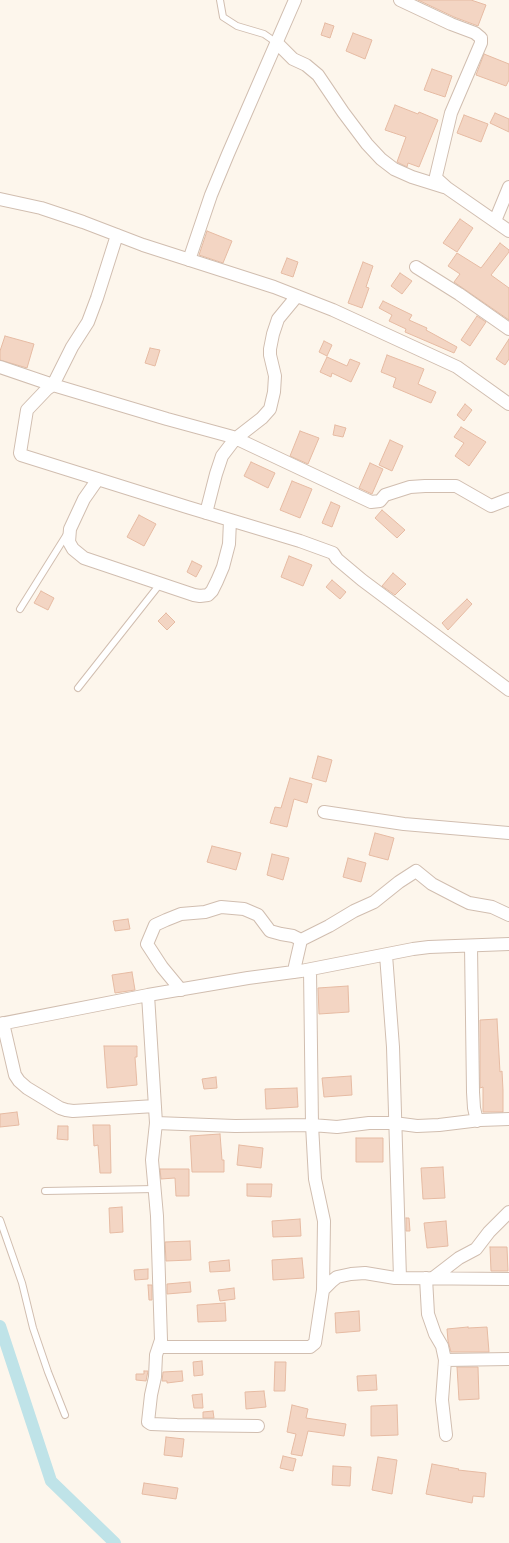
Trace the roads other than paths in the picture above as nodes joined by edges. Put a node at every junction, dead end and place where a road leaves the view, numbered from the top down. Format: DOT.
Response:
graph roads {
  1 [pos="220,0"];
  2 [pos="295,0"];
  3 [pos="400,0"];
  4 [pos="276,43"];
  5 [pos="509,187"];
  6 [pos="447,188"];
  7 [pos="0,199"];
  8 [pos="495,221"];
  9 [pos="509,230"];
  10 [pos="117,235"];
  11 [pos="189,260"];
  12 [pos="416,266"];
  13 [pos="296,296"];
  14 [pos="509,329"];
  15 [pos="0,367"];
  16 [pos="53,385"];
  17 [pos="509,404"];
  18 [pos="236,438"];
  19 [pos="98,479"];
  20 [pos="509,499"];
  21 [pos="206,513"];
  22 [pos="230,520"];
  23 [pos="70,529"];
  24 [pos="160,584"];
  25 [pos="20,609"];
  26 [pos="78,688"];
  27 [pos="509,690"];
  28 [pos="324,812"];
  29 [pos="509,833"];
  30 [pos="509,915"];
  31 [pos="301,940"];
  32 [pos="509,944"];
  33 [pos="471,946"];
  34 [pos="386,955"];
  35 [pos="310,970"];
  36 [pos="295,972"];
  37 [pos="181,990"];
  38 [pos="148,995"];
  39 [pos="2,1024"];
  40 [pos="155,1106"];
  41 [pos="509,1119"];
  42 [pos="477,1120"];
  43 [pos="156,1122"];
  44 [pos="394,1123"];
  45 [pos="312,1125"];
  46 [pos="155,1189"];
  47 [pos="45,1191"];
  48 [pos="509,1212"];
  49 [pos="0,1220"];
  50 [pos="400,1278"];
  51 [pos="430,1278"];
  52 [pos="509,1279"];
  53 [pos="323,1290"];
  54 [pos="160,1347"];
  55 [pos="509,1359"];
  56 [pos="446,1360"];
  57 [pos="65,1415"];
  58 [pos="258,1426"];
  59 [pos="446,1435"];
  1 -- 4 [label="lane"];
  2 -- 4 [label="street"];
  3 -- 6 [label="street"];
  4 -- 6 [label="street"];
  4 -- 11 [label="street"];
  5 -- 8 [label="street"];
  6 -- 8 [label="street"];
  7 -- 10 [label="street"];
  8 -- 9 [label="street"];
  10 -- 11 [label="street"];
  10 -- 16 [label="street"];
  11 -- 13 [label="street"];
  12 -- 14 [label="street"];
  13 -- 17 [label="street"];
  13 -- 18 [label="street"];
  15 -- 16 [label="street"];
  16 -- 18 [label="street"];
  16 -- 19 [label="street"];
  18 -- 20 [label="street"];
  18 -- 21 [label="street"];
  19 -- 21 [label="street"];
  19 -- 23 [label="street"];
  21 -- 22 [label="street"];
  22 -- 24 [label="street"];
  22 -- 27 [label="street"];
  23 -- 24 [label="street"];
  23 -- 25 [label="lane"];
  24 -- 26 [label="lane"];
  28 -- 29 [label="street"];
  30 -- 31 [label="street"];
  31 -- 36 [label="street"];
  31 -- 37 [label="street"];
  32 -- 33 [label="street"];
  33 -- 34 [label="street"];
  33 -- 42 [label="street"];
  34 -- 35 [label="street"];
  34 -- 44 [label="street"];
  35 -- 36 [label="street"];
  35 -- 45 [label="street"];
  36 -- 37 [label="street"];
  37 -- 38 [label="street"];
  38 -- 39 [label="street"];
  38 -- 40 [label="street"];
  39 -- 40 [label="street"];
  40 -- 43 [label="street"];
  41 -- 42 [label="street"];
  42 -- 44 [label="street"];
  43 -- 45 [label="street"];
  43 -- 46 [label="street"];
  44 -- 45 [label="street"];
  44 -- 50 [label="street"];
  45 -- 53 [label="street"];
  46 -- 47 [label="lane"];
  46 -- 54 [label="street"];
  48 -- 51 [label="street"];
  49 -- 57 [label="lane"];
  50 -- 51 [label="street"];
  50 -- 53 [label="street"];
  51 -- 52 [label="street"];
  51 -- 56 [label="street"];
  53 -- 54 [label="street"];
  54 -- 58 [label="street"];
  55 -- 56 [label="street"];
  56 -- 59 [label="street"];
}
